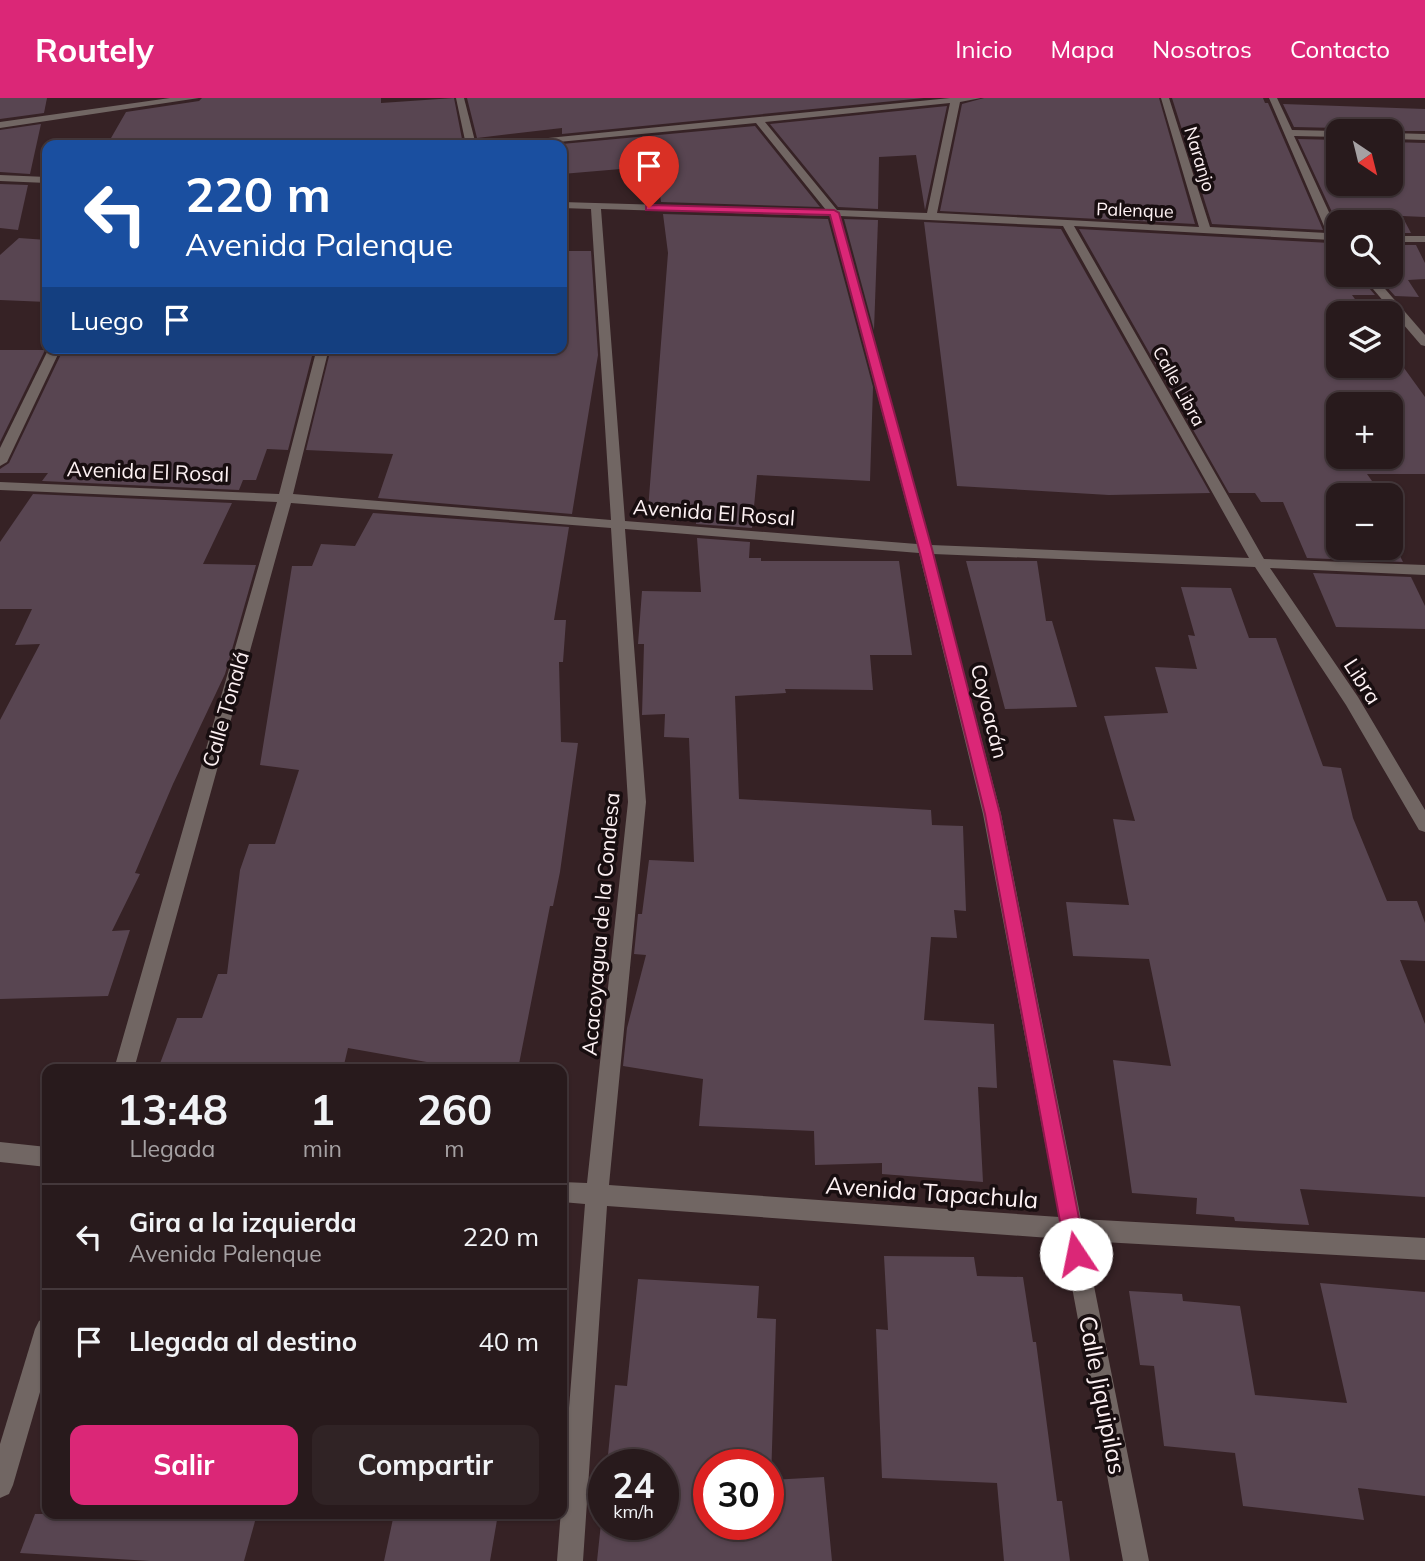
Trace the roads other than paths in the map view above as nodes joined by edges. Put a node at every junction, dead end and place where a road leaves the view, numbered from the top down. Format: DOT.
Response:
graph roads {
  1 [pos="195,98"];
  2 [pos="460,98"];
  3 [pos="977,98"];
  4 [pos="1165,98"];
  5 [pos="1273,98"];
  6 [pos="956,99"];
  7 [pos="758,118"];
  8 [pos="0,125"];
  9 [pos="1287,133"];
  10 [pos="1326,134"];
  11 [pos="1404,136"];
  12 [pos="1425,137"];
  13 [pos="470,140"];
  14 [pos="549,140"];
  15 [pos="0,178"];
  16 [pos="42,180"];
  17 [pos="567,205"];
  18 [pos="596,207"];
  19 [pos="834,213"];
  20 [pos="930,216"];
  21 [pos="1326,216"];
  22 [pos="1068,225"];
  23 [pos="1205,229"];
  24 [pos="1326,238"];
  25 [pos="1403,239"];
  26 [pos="1425,239"];
  27 [pos="1377,287"];
  28 [pos="1425,342"];
  29 [pos="52,354"];
  30 [pos="321,354"];
  31 [pos="0,462"];
  32 [pos="0,486"];
  33 [pos="285,498"];
  34 [pos="618,526"];
  35 [pos="925,549"];
  36 [pos="1260,564"];
  37 [pos="1425,570"];
  38 [pos="1425,825"];
  39 [pos="125,1064"];
  40 [pos="0,1152"];
  41 [pos="42,1156"];
  42 [pos="567,1192"];
  43 [pos="597,1195"];
  44 [pos="1071,1228"];
  45 [pos="1425,1250"];
  46 [pos="42,1346"];
  47 [pos="0,1485"];
  48 [pos="570,1561"];
  49 [pos="1136,1561"];
  1 -- 8 [label="street"];
  2 -- 13 [label="street"];
  3 -- 6 [label="street"];
  4 -- 23 [label="street, Naranjo"];
  5 -- 9 [label="street"];
  6 -- 7 [label="street"];
  6 -- 20 [label="street"];
  7 -- 14 [label="street"];
  7 -- 19 [label="street"];
  9 -- 10 [label="street"];
  9 -- 21 [label="street"];
  11 -- 12 [label="street"];
  15 -- 16 [label="street"];
  17 -- 18 [label="street, Palenque"];
  18 -- 19 [label="street, Palenque"];
  18 -- 34 [label="street, Acacoyagua de la Condesa"];
  19 -- 20 [label="street, Palenque"];
  19 -- 35 [label="street, Coyoacán"];
  20 -- 22 [label="street, Palenque"];
  22 -- 23 [label="street, Palenque"];
  22 -- 36 [label="street, Calle Libra"];
  23 -- 24 [label="street, Palenque"];
  25 -- 26 [label="street"];
  27 -- 28 [label="street"];
  29 -- 31 [label="street"];
  30 -- 33 [label="street, Calle Tonalá"];
  32 -- 33 [label="street, Avenida El Rosal"];
  33 -- 34 [label="street, Avenida El Rosal"];
  33 -- 39 [label="street, Calle Tonalá"];
  34 -- 35 [label="street, Avenida El Rosal"];
  34 -- 43 [label="street, Acacoyagua de la Condesa"];
  35 -- 36 [label="street, Avenida El Rosal"];
  35 -- 44 [label="street, Coyoacán"];
  36 -- 37 [label="street, Avenida El Rosal"];
  36 -- 38 [label="street, Libra"];
  40 -- 41 [label="street"];
  42 -- 43 [label="street, Avenida Tapachula"];
  43 -- 44 [label="street, Avenida Tapachula"];
  43 -- 48 [label="street, Acacoyagua de la Condesa"];
  44 -- 45 [label="street, Avenida Tapachula"];
  44 -- 49 [label="street, Calle Jiquipilas"];
  46 -- 47 [label="street"];
}
